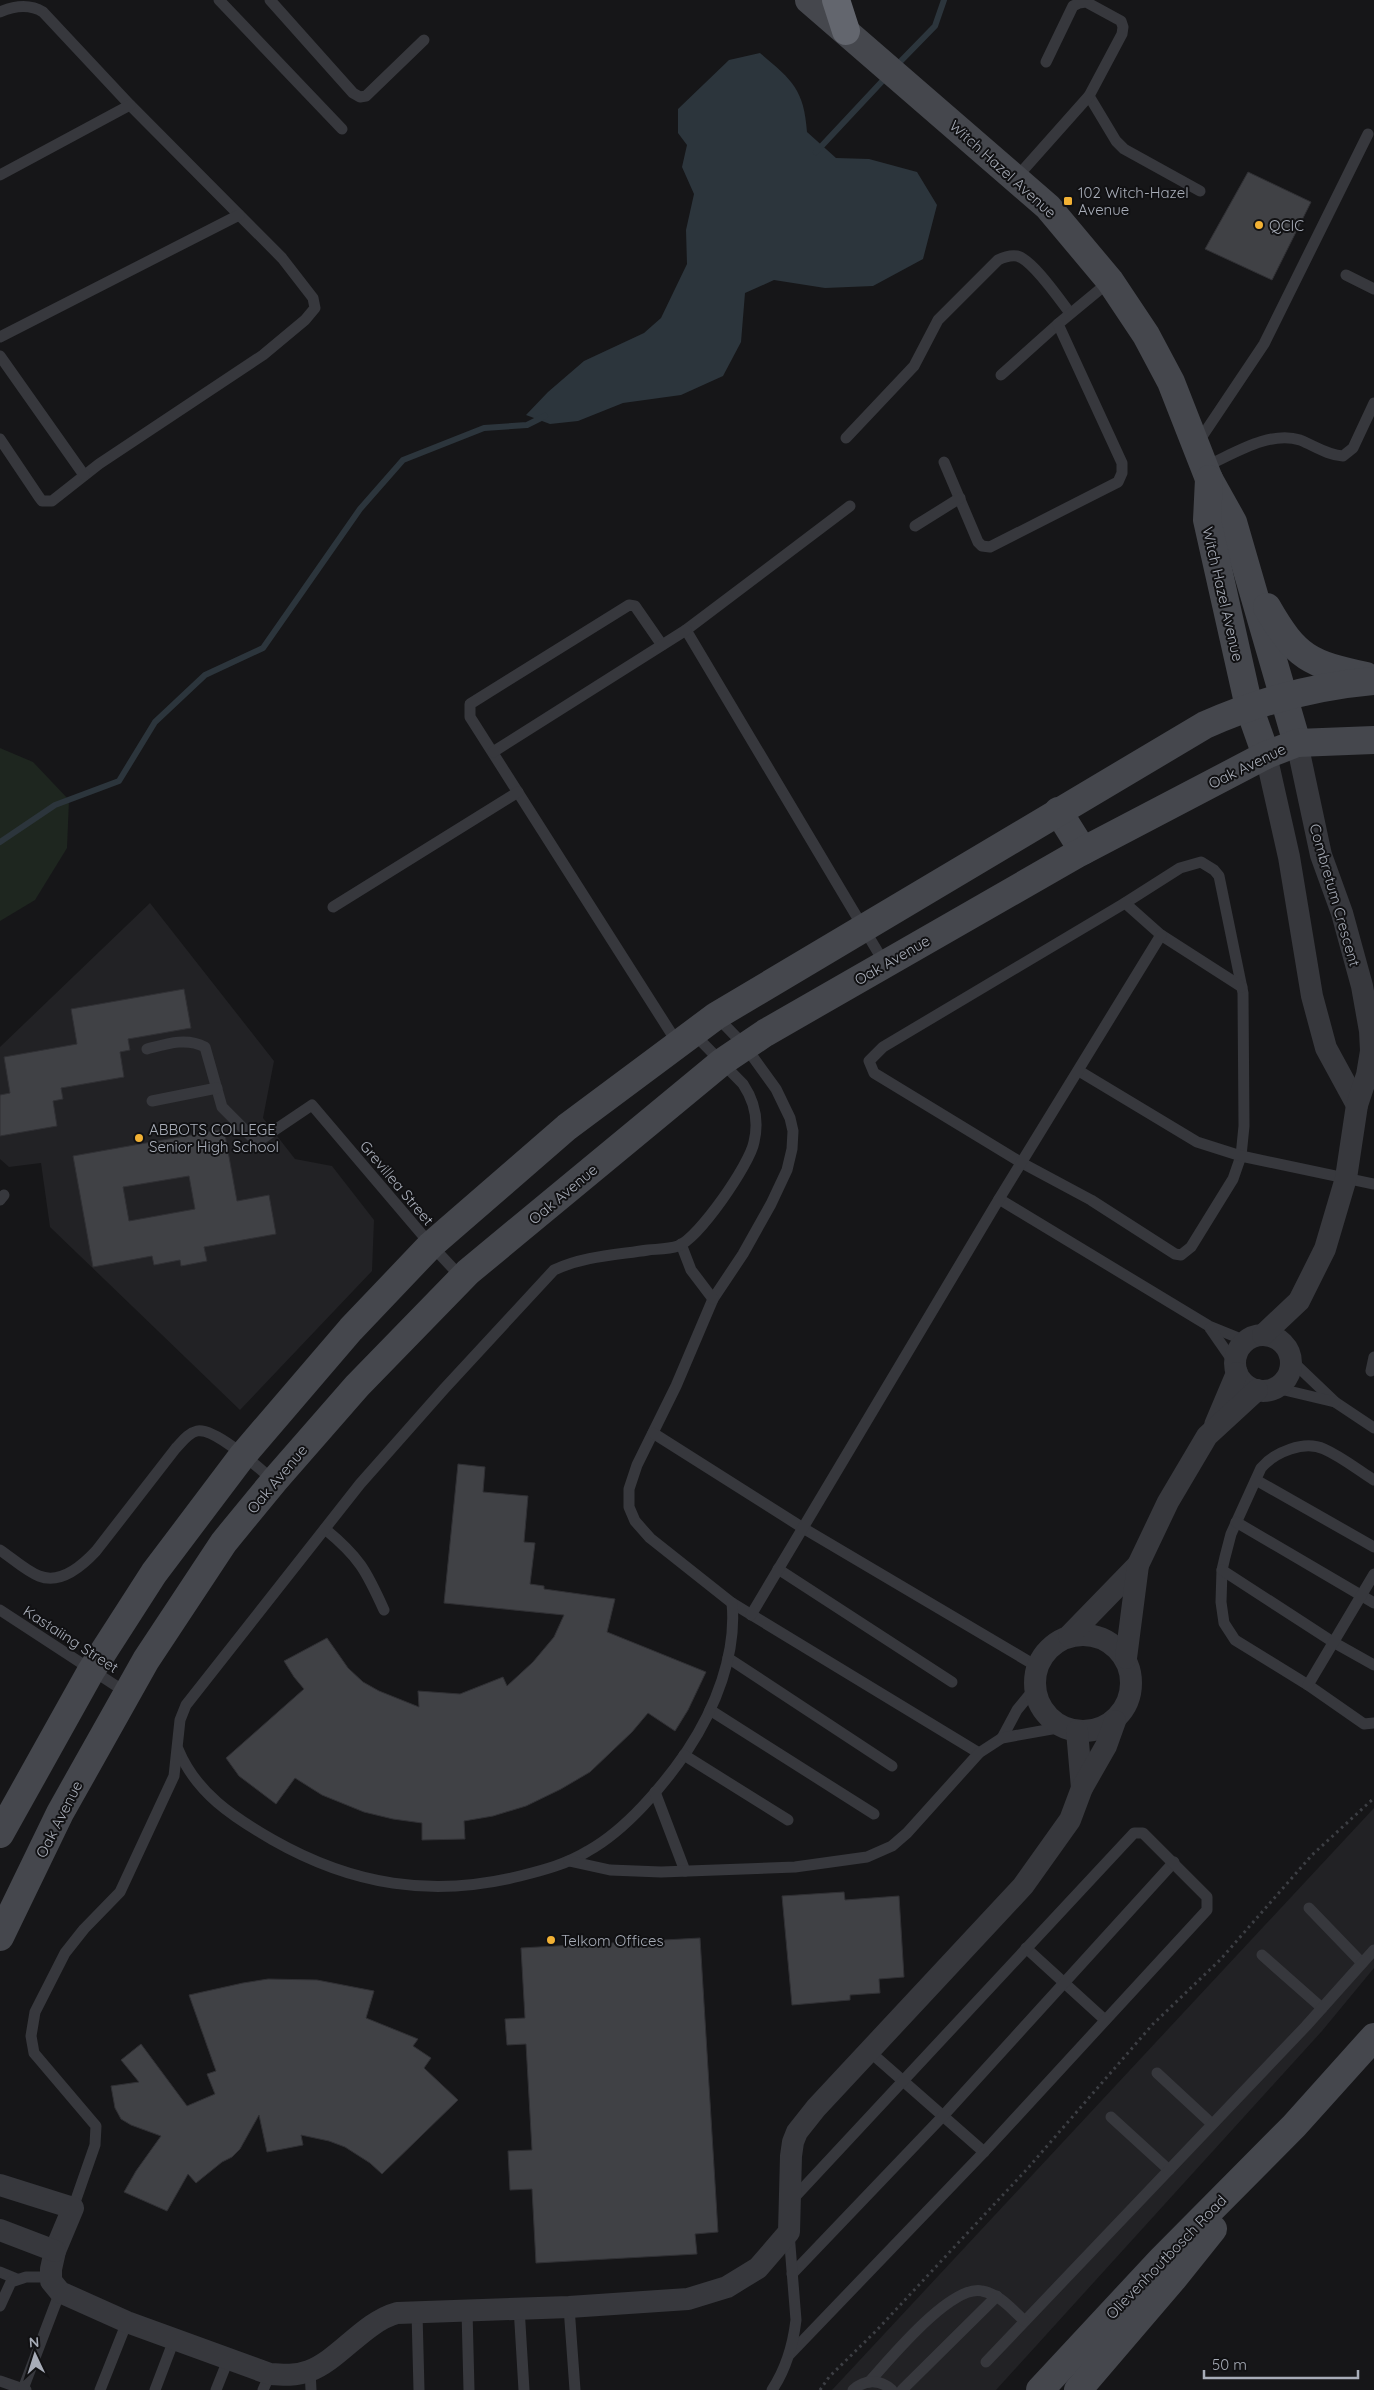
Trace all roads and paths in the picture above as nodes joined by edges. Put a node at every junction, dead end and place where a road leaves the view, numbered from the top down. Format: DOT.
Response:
graph roads {
  1 [pos="219,0"];
  2 [pos="270,0"];
  3 [pos="809,0"];
  4 [pos="836,0"];
  5 [pos="0,12"];
  6 [pos="848,32"];
  7 [pos="424,40"];
  8 [pos="1046,62"];
  9 [pos="1089,96"];
  10 [pos="130,105"];
  11 [pos="342,129"];
  12 [pos="1368,134"];
  13 [pos="0,175"];
  14 [pos="1016,178"];
  15 [pos="1200,191"];
  16 [pos="239,215"];
  17 [pos="1346,276"];
  18 [pos="1110,281"];
  19 [pos="1374,289"];
  20 [pos="1070,313"];
  21 [pos="1058,324"];
  22 [pos="0,337"];
  23 [pos="0,356"];
  24 [pos="1001,375"];
  25 [pos="1374,403"];
  26 [pos="846,438"];
  27 [pos="0,440"];
  28 [pos="944,462"];
  29 [pos="1203,464"];
  30 [pos="84,475"];
  31 [pos="960,498"];
  32 [pos="850,506"];
  33 [pos="915,526"];
  34 [pos="1248,573"];
  35 [pos="686,630"];
  36 [pos="662,645"];
  37 [pos="1374,680"];
  38 [pos="1284,696"];
  39 [pos="1249,708"];
  40 [pos="1374,740"];
  41 [pos="1297,743"];
  42 [pos="493,752"];
  43 [pos="1266,755"];
  44 [pos="518,792"];
  45 [pos="1058,811"];
  46 [pos="1082,851"];
  47 [pos="1125,903"];
  48 [pos="332,907"];
  49 [pos="864,928"];
  50 [pos="1161,935"];
  51 [pos="885,964"];
  52 [pos="1242,987"];
  53 [pos="716,1016"];
  54 [pos="686,1039"];
  55 [pos="745,1046"];
  56 [pos="147,1049"];
  57 [pos="722,1062"];
  58 [pos="1079,1071"];
  59 [pos="217,1088"];
  60 [pos="152,1102"];
  61 [pos="1357,1105"];
  62 [pos="1241,1156"];
  63 [pos="1022,1163"];
  64 [pos="1346,1178"];
  65 [pos="1374,1184"];
  66 [pos="999,1199"];
  67 [pos="681,1244"];
  68 [pos="431,1245"];
  69 [pos="462,1278"];
  70 [pos="713,1299"];
  71 [pos="1299,1301"];
  72 [pos="1209,1326"];
  73 [pos="1254,1338"];
  74 [pos="1291,1358"];
  75 [pos="1374,1358"];
  76 [pos="1236,1369"];
  77 [pos="1371,1371"];
  78 [pos="1267,1389"];
  79 [pos="1335,1402"];
  80 [pos="1213,1428"];
  81 [pos="1374,1428"];
  82 [pos="653,1433"];
  83 [pos="243,1455"];
  84 [pos="1256,1480"];
  85 [pos="1374,1480"];
  86 [pos="274,1481"];
  87 [pos="1236,1522"];
  88 [pos="802,1528"];
  89 [pos="325,1529"];
  90 [pos="1374,1547"];
  91 [pos="0,1550"];
  92 [pos="1138,1565"];
  93 [pos="778,1569"];
  94 [pos="1222,1570"];
  95 [pos="1374,1574"];
  96 [pos="1361,1596"];
  97 [pos="732,1603"];
  98 [pos="1374,1604"];
  99 [pos="0,1610"];
  100 [pos="384,1610"];
  101 [pos="751,1615"];
  102 [pos="1069,1636"];
  103 [pos="1333,1642"];
  104 [pos="728,1658"];
  105 [pos="1126,1658"];
  106 [pos="1374,1664"];
  107 [pos="91,1671"];
  108 [pos="1036,1678"];
  109 [pos="952,1682"];
  110 [pos="1308,1685"];
  111 [pos="127,1693"];
  112 [pos="710,1710"];
  113 [pos="1115,1721"];
  114 [pos="1374,1723"];
  115 [pos="1070,1729"];
  116 [pos="1002,1738"];
  117 [pos="178,1748"];
  118 [pos="979,1753"];
  119 [pos="684,1755"];
  120 [pos="892,1766"];
  121 [pos="1082,1788"];
  122 [pos="655,1792"];
  123 [pos="1374,1798"];
  124 [pos="874,1814"];
  125 [pos="788,1820"];
  126 [pos="0,1834"];
  127 [pos="570,1861"];
  128 [pos="1174,1862"];
  129 [pos="685,1871"];
  130 [pos="1309,1908"];
  131 [pos="0,1937"];
  132 [pos="1026,1948"];
  133 [pos="1374,1950"];
  134 [pos="1262,1954"];
  135 [pos="1362,1963"];
  136 [pos="1064,1983"];
  137 [pos="1322,2008"];
  138 [pos="1105,2020"];
  139 [pos="1374,2037"];
  140 [pos="869,2051"];
  141 [pos="1157,2073"];
  142 [pos="903,2081"];
  143 [pos="944,2116"];
  144 [pos="1110,2116"];
  145 [pos="1212,2124"];
  146 [pos="1294,2126"];
  147 [pos="984,2152"];
  148 [pos="1169,2170"];
  149 [pos="0,2185"];
  150 [pos="789,2203"];
  151 [pos="73,2208"];
  152 [pos="0,2230"];
  153 [pos="789,2232"];
  154 [pos="54,2251"];
  155 [pos="0,2272"];
  156 [pos="792,2274"];
  157 [pos="17,2279"];
  158 [pos="1173,2279"];
  159 [pos="55,2284"];
  160 [pos="997,2296"];
  161 [pos="0,2306"];
  162 [pos="569,2306"];
  163 [pos="519,2307"];
  164 [pos="467,2311"];
  165 [pos="417,2313"];
  166 [pos="1025,2321"];
  167 [pos="127,2322"];
  168 [pos="174,2340"];
  169 [pos="790,2354"];
  170 [pos="228,2360"];
  171 [pos="986,2362"];
  172 [pos="311,2380"];
  173 [pos="0,2381"];
  174 [pos="266,2382"];
  175 [pos="869,2382"];
  176 [pos="25,2389"];
  177 [pos="100,2390"];
  178 [pos="155,2390"];
  179 [pos="216,2390"];
  180 [pos="419,2390"];
  181 [pos="469,2390"];
  182 [pos="524,2390"];
  183 [pos="575,2390"];
  184 [pos="772,2390"];
  185 [pos="820,2390"];
  186 [pos="853,2390"];
  187 [pos="892,2390"];
  188 [pos="902,2390"];
  189 [pos="1040,2390"];
  190 [pos="1066,2390"];
  191 [pos="1078,2390"];
  1 -- 11 [label="lane"];
  2 -- 7 [label="lane"];
  3 -- 6 [label="street, Witch Hazel Avenue"];
  4 -- 6 [label="highway"];
  5 -- 10 [label="lane"];
  6 -- 14 [label="street, Witch Hazel Avenue"];
  8 -- 9 [label="lane"];
  9 -- 14 [label="lane"];
  9 -- 15 [label="lane"];
  10 -- 13 [label="lane"];
  10 -- 16 [label="lane"];
  12 -- 29 [label="lane"];
  14 -- 18 [label="street, Witch Hazel Avenue"];
  16 -- 22 [label="lane"];
  16 -- 30 [label="lane"];
  17 -- 19 [label="lane"];
  18 -- 20 [label="lane"];
  18 -- 29 [label="street, Witch Hazel Avenue"];
  20 -- 21 [label="lane"];
  20 -- 26 [label="lane"];
  21 -- 24 [label="lane"];
  21 -- 31 [label="lane"];
  23 -- 30 [label="lane"];
  25 -- 29 [label="lane"];
  27 -- 30 [label="lane"];
  28 -- 31 [label="lane"];
  29 -- 34 [label="street, Witch Hazel Avenue"];
  29 -- 39 [label="street, Witch Hazel Avenue"];
  31 -- 33 [label="lane"];
  32 -- 35 [label="lane"];
  34 -- 37 [label="street"];
  34 -- 38 [label="street, Witch Hazel Avenue"];
  35 -- 36 [label="lane"];
  35 -- 49 [label="lane"];
  36 -- 42 [label="lane"];
  36 -- 42 [label="lane"];
  37 -- 38 [label="street"];
  38 -- 39 [label="street"];
  38 -- 41 [label="street, Witch Hazel Avenue"];
  39 -- 43 [label="street, Witch Hazel Avenue"];
  39 -- 45 [label="street"];
  40 -- 41 [label="street, Oak Avenue"];
  41 -- 43 [label="street, Oak Avenue"];
  41 -- 61 [label="street, Combretum Crescent"];
  42 -- 44 [label="lane"];
  43 -- 46 [label="street, Oak Avenue"];
  43 -- 61 [label="street"];
  44 -- 48 [label="lane"];
  44 -- 54 [label="lane"];
  45 -- 46 [label="street"];
  45 -- 49 [label="street"];
  46 -- 51 [label="street, Oak Avenue"];
  47 -- 50 [label="lane"];
  47 -- 52 [label="lane"];
  47 -- 63 [label="lane"];
  49 -- 51 [label="lane"];
  49 -- 53 [label="street"];
  50 -- 52 [label="lane"];
  50 -- 58 [label="lane"];
  51 -- 55 [label="street, Oak Avenue"];
  52 -- 62 [label="lane"];
  53 -- 54 [label="street"];
  53 -- 55 [label="lane"];
  54 -- 57 [label="lane"];
  54 -- 68 [label="street"];
  55 -- 57 [label="street, Oak Avenue"];
  55 -- 70 [label="lane"];
  56 -- 59 [label="lane"];
  57 -- 67 [label="lane"];
  57 -- 69 [label="street, Oak Avenue"];
  58 -- 62 [label="lane"];
  58 -- 63 [label="lane"];
  59 -- 60 [label="lane"];
  59 -- 68 [label="lane, Grevillea Street"];
  61 -- 64 [label="street, Combretum Crescent"];
  62 -- 63 [label="lane"];
  62 -- 64 [label="lane"];
  63 -- 66 [label="lane"];
  64 -- 65 [label="lane"];
  64 -- 71 [label="street, Combretum Crescent"];
  66 -- 72 [label="lane"];
  66 -- 88 [label="lane"];
  67 -- 70 [label="lane"];
  67 -- 89 [label="lane"];
  68 -- 69 [label="lane, Grevillea Street"];
  68 -- 83 [label="street"];
  69 -- 86 [label="street, Oak Avenue"];
  70 -- 82 [label="lane"];
  71 -- 73 [label="street, Combretum Crescent"];
  71 -- 74 [label="street, Combretum Crescent"];
  72 -- 73 [label="lane"];
  72 -- 76 [label="lane"];
  73 -- 74 [label="street"];
  73 -- 76 [label="street"];
  74 -- 78 [label="street"];
  74 -- 79 [label="lane"];
  75 -- 77 [label="lane"];
  76 -- 78 [label="street"];
  76 -- 80 [label="street"];
  78 -- 79 [label="lane"];
  78 -- 80 [label="street"];
  79 -- 81 [label="lane"];
  80 -- 92 [label="street"];
  82 -- 88 [label="lane"];
  82 -- 97 [label="lane"];
  83 -- 86 [label="lane"];
  83 -- 91 [label="lane"];
  83 -- 107 [label="street"];
  84 -- 85 [label="lane"];
  84 -- 87 [label="lane"];
  84 -- 90 [label="lane"];
  86 -- 111 [label="street, Oak Avenue"];
  87 -- 94 [label="lane"];
  87 -- 96 [label="lane"];
  88 -- 93 [label="lane"];
  88 -- 108 [label="lane"];
  89 -- 100 [label="lane"];
  89 -- 117 [label="lane"];
  92 -- 102 [label="street"];
  92 -- 105 [label="street"];
  93 -- 101 [label="lane"];
  93 -- 109 [label="lane"];
  94 -- 103 [label="lane"];
  94 -- 110 [label="lane"];
  95 -- 96 [label="lane"];
  96 -- 98 [label="lane"];
  96 -- 103 [label="lane"];
  97 -- 101 [label="lane"];
  97 -- 104 [label="lane"];
  99 -- 107 [label="lane, Kastaiing Street"];
  101 -- 118 [label="lane"];
  102 -- 105 [label="street"];
  102 -- 108 [label="street"];
  103 -- 106 [label="lane"];
  103 -- 110 [label="lane"];
  104 -- 112 [label="lane"];
  104 -- 120 [label="lane"];
  105 -- 113 [label="street"];
  107 -- 111 [label="lane, Kastaiing Street"];
  107 -- 126 [label="street"];
  108 -- 115 [label="street"];
  108 -- 116 [label="lane"];
  110 -- 114 [label="lane"];
  111 -- 131 [label="street, Oak Avenue"];
  112 -- 119 [label="lane"];
  112 -- 124 [label="lane"];
  113 -- 115 [label="street"];
  113 -- 121 [label="street"];
  115 -- 116 [label="lane"];
  115 -- 121 [label="street"];
  116 -- 118 [label="lane"];
  117 -- 127 [label="lane"];
  117 -- 151 [label="lane"];
  118 -- 129 [label="lane"];
  119 -- 122 [label="lane"];
  119 -- 125 [label="lane"];
  121 -- 140 [label="street"];
  122 -- 127 [label="lane"];
  122 -- 129 [label="lane"];
  123 -- 185 [label="path"];
  127 -- 129 [label="lane"];
  128 -- 132 [label="lane"];
  128 -- 136 [label="lane"];
  128 -- 138 [label="lane"];
  130 -- 135 [label="lane"];
  132 -- 136 [label="lane"];
  132 -- 142 [label="lane"];
  133 -- 135 [label="lane"];
  134 -- 137 [label="lane"];
  135 -- 137 [label="lane"];
  136 -- 138 [label="lane"];
  136 -- 143 [label="lane"];
  137 -- 145 [label="lane"];
  138 -- 147 [label="lane"];
  139 -- 146 [label="street, Olievenhoutbosch Road"];
  140 -- 142 [label="lane"];
  140 -- 150 [label="street"];
  141 -- 145 [label="lane"];
  142 -- 143 [label="lane"];
  142 -- 150 [label="lane"];
  143 -- 147 [label="lane"];
  143 -- 156 [label="lane"];
  144 -- 148 [label="lane"];
  145 -- 148 [label="lane"];
  146 -- 158 [label="street, Olievenhoutbosch Road"];
  146 -- 189 [label="street, Olievenhoutbosch Road"];
  147 -- 169 [label="lane"];
  148 -- 166 [label="lane"];
  149 -- 151 [label="street"];
  150 -- 153 [label="street"];
  151 -- 154 [label="street"];
  152 -- 154 [label="street"];
  153 -- 156 [label="lane"];
  153 -- 162 [label="street"];
  154 -- 159 [label="street"];
  155 -- 157 [label="lane"];
  156 -- 169 [label="lane"];
  157 -- 159 [label="lane"];
  157 -- 161 [label="lane"];
  158 -- 190 [label="street"];
  158 -- 191 [label="street, Olievenhoutbosch Road"];
  159 -- 167 [label="street"];
  159 -- 176 [label="lane"];
  160 -- 166 [label="lane"];
  160 -- 175 [label="lane"];
  160 -- 188 [label="lane"];
  162 -- 163 [label="street"];
  162 -- 183 [label="lane"];
  163 -- 164 [label="street"];
  163 -- 182 [label="lane"];
  164 -- 165 [label="street"];
  164 -- 181 [label="lane"];
  165 -- 172 [label="street"];
  165 -- 180 [label="lane"];
  166 -- 171 [label="lane"];
  167 -- 168 [label="street"];
  167 -- 177 [label="lane"];
  168 -- 170 [label="street"];
  168 -- 178 [label="lane"];
  169 -- 184 [label="lane"];
  170 -- 174 [label="street"];
  170 -- 179 [label="lane"];
  172 -- 174 [label="street"];
  173 -- 176 [label="lane"];
  175 -- 186 [label="lane"];
  175 -- 187 [label="lane"];
}
